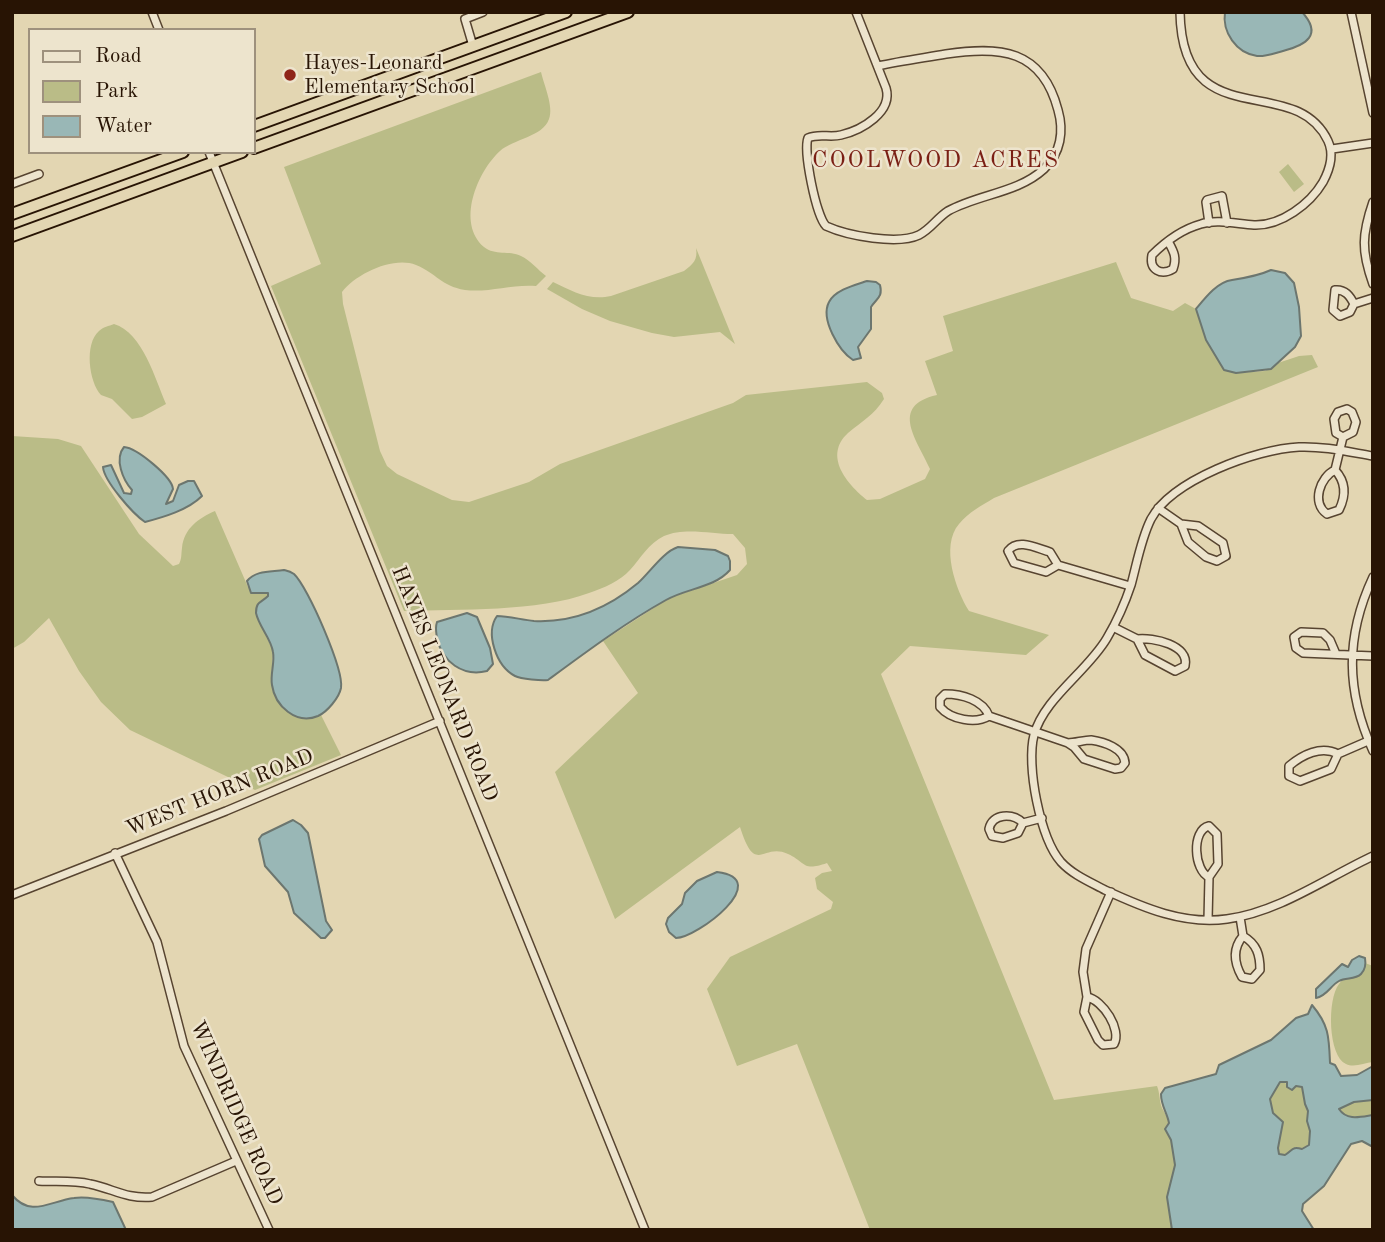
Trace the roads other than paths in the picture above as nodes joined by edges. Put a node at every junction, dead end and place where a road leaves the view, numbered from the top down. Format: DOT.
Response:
graph roads {
  1 [pos="483,12"];
  2 [pos="566,12"];
  3 [pos="628,12"];
  4 [pos="856,12"];
  5 [pos="1180,12"];
  6 [pos="1351,12"];
  7 [pos="473,46"];
  8 [pos="878,66"];
  9 [pos="1373,75"];
  10 [pos="1364,78"];
  11 [pos="1373,113"];
  12 [pos="256,125"];
  13 [pos="1373,143"];
  14 [pos="256,147"];
  15 [pos="1332,149"];
  16 [pos="177,154"];
  17 [pos="230,154"];
  18 [pos="211,157"];
  19 [pos="39,174"];
  20 [pos="12,184"];
  21 [pos="1372,205"];
  22 [pos="12,214"];
  23 [pos="1209,223"];
  24 [pos="1227,223"];
  25 [pos="12,236"];
  26 [pos="1169,243"];
  27 [pos="1373,284"];
  28 [pos="1373,298"];
  29 [pos="1354,304"];
  30 [pos="1343,437"];
  31 [pos="1339,450"];
  32 [pos="1373,456"];
  33 [pos="1335,470"];
  34 [pos="1158,508"];
  35 [pos="1181,524"];
  36 [pos="1058,565"];
  37 [pos="1373,577"];
  38 [pos="1130,586"];
  39 [pos="1114,626"];
  40 [pos="1137,639"];
  41 [pos="1336,654"];
  42 [pos="1352,655"];
  43 [pos="1373,656"];
  44 [pos="989,716"];
  45 [pos="440,721"];
  46 [pos="1035,732"];
  47 [pos="1368,741"];
  48 [pos="1068,744"];
  49 [pos="1373,751"];
  50 [pos="1338,754"];
  51 [pos="1042,818"];
  52 [pos="1023,823"];
  53 [pos="115,853"];
  54 [pos="1373,856"];
  55 [pos="1209,877"];
  56 [pos="1111,892"];
  57 [pos="12,895"];
  58 [pos="1240,917"];
  59 [pos="1208,920"];
  60 [pos="1243,936"];
  61 [pos="1087,997"];
  62 [pos="236,1161"];
  63 [pos="39,1181"];
  64 [pos="269,1230"];
  65 [pos="645,1230"];
  1 -- 7 [label="street"];
  2 -- 7 [label="highway"];
  3 -- 14 [label="highway"];
  4 -- 8 [label="street"];
  5 -- 15 [label="street"];
  6 -- 10 [label="street"];
  7 -- 12 [label="highway"];
  8 -- 8 [label="street"];
  9 -- 10 [label="street"];
  10 -- 11 [label="street"];
  13 -- 15 [label="street"];
  15 -- 24 [label="street"];
  16 -- 22 [label="highway"];
  17 -- 18 [label="highway"];
  18 -- 25 [label="highway"];
  18 -- 45 [label="street, HAYES LEONARD ROAD"];
  19 -- 20 [label="street"];
  21 -- 27 [label="street"];
  23 -- 24 [label="street"];
  23 -- 24 [label="street"];
  23 -- 26 [label="street"];
  28 -- 29 [label="street"];
  30 -- 31 [label="street"];
  31 -- 32 [label="street"];
  31 -- 33 [label="street"];
  31 -- 34 [label="street"];
  33 -- 33 [label="street"];
  34 -- 35 [label="street"];
  34 -- 38 [label="street"];
  35 -- 35 [label="street"];
  36 -- 36 [label="street"];
  36 -- 38 [label="street"];
  37 -- 42 [label="street"];
  38 -- 39 [label="street"];
  39 -- 40 [label="street"];
  39 -- 46 [label="street"];
  40 -- 40 [label="street"];
  41 -- 41 [label="street"];
  41 -- 42 [label="street"];
  42 -- 43 [label="street"];
  42 -- 47 [label="street"];
  44 -- 44 [label="street"];
  44 -- 46 [label="street"];
  45 -- 53 [label="street, WEST HORN ROAD"];
  45 -- 65 [label="street, HAYES LEONARD ROAD"];
  46 -- 48 [label="street"];
  46 -- 51 [label="street"];
  47 -- 49 [label="street"];
  47 -- 50 [label="street"];
  48 -- 48 [label="street"];
  50 -- 50 [label="street"];
  51 -- 52 [label="street"];
  51 -- 56 [label="street"];
  52 -- 52 [label="street"];
  53 -- 57 [label="street, WEST HORN ROAD"];
  53 -- 62 [label="street, WINDRIDGE ROAD"];
  54 -- 58 [label="street"];
  55 -- 55 [label="street"];
  55 -- 59 [label="street"];
  56 -- 59 [label="street"];
  56 -- 61 [label="street"];
  58 -- 59 [label="street"];
  58 -- 60 [label="street"];
  60 -- 60 [label="street"];
  61 -- 61 [label="street"];
  62 -- 63 [label="street"];
  62 -- 64 [label="street, WINDRIDGE ROAD"];
}
